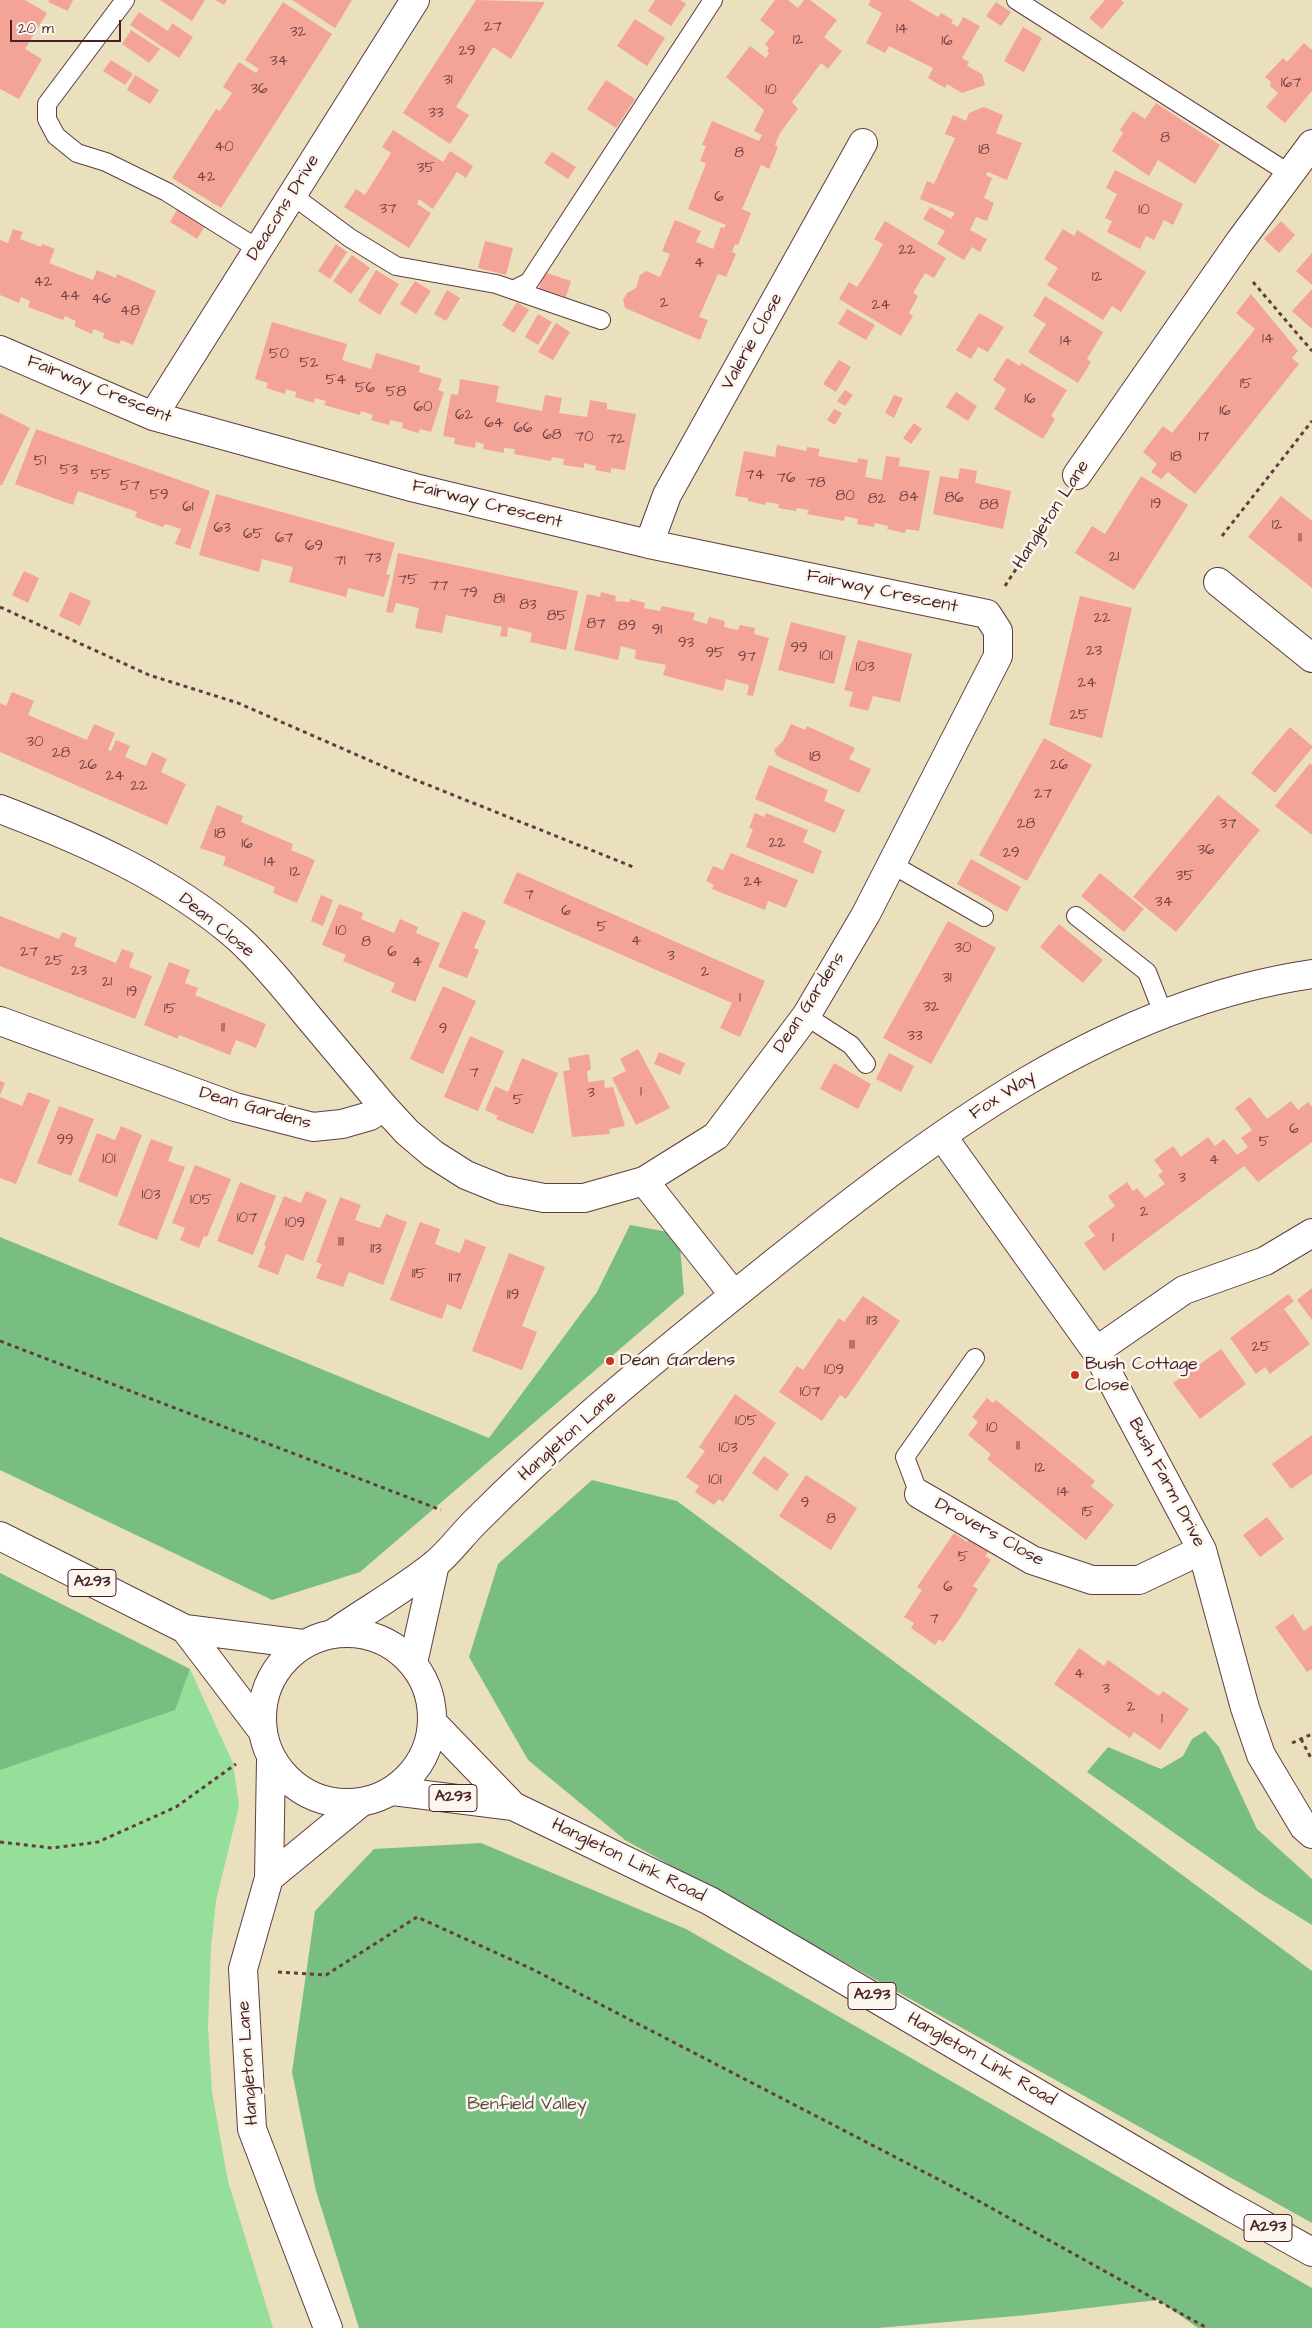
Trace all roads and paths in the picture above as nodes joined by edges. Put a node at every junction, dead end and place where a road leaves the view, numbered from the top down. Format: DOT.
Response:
graph roads {
  1 [pos="125,0"];
  2 [pos="416,0"];
  3 [pos="713,0"];
  4 [pos="1016,0"];
  5 [pos="863,143"];
  6 [pos="1312,144"];
  7 [pos="1290,174"];
  8 [pos="292,195"];
  9 [pos="1240,241"];
  10 [pos="258,249"];
  11 [pos="513,290"];
  12 [pos="601,320"];
  13 [pos="0,350"];
  14 [pos="1312,352"];
  15 [pos="153,416"];
  16 [pos="1312,421"];
  17 [pos="1077,475"];
  18 [pos="1222,536"];
  19 [pos="649,544"];
  20 [pos="1218,582"];
  21 [pos="0,607"];
  22 [pos="987,614"];
  23 [pos="1312,658"];
  24 [pos="0,809"];
  25 [pos="893,865"];
  26 [pos="636,868"];
  27 [pos="1076,916"];
  28 [pos="984,917"];
  29 [pos="1312,974"];
  30 [pos="1163,1013"];
  31 [pos="806,1016"];
  32 [pos="0,1021"];
  33 [pos="866,1064"];
  34 [pos="384,1107"];
  35 [pos="942,1136"];
  36 [pos="644,1181"];
  37 [pos="1312,1233"];
  38 [pos="734,1295"];
  39 [pos="0,1341"];
  40 [pos="1096,1351"];
  41 [pos="975,1358"];
  42 [pos="919,1494"];
  43 [pos="475,1522"];
  44 [pos="0,1536"];
  45 [pos="1202,1550"];
  46 [pos="435,1564"];
  47 [pos="185,1630"];
  48 [pos="334,1633"];
  49 [pos="303,1644"];
  50 [pos="413,1663"];
  51 [pos="433,1723"];
  52 [pos="261,1729"];
  53 [pos="1302,1739"];
  54 [pos="271,1760"];
  55 [pos="1312,1760"];
  56 [pos="236,1764"];
  57 [pos="393,1791"];
  58 [pos="359,1804"];
  59 [pos="513,1806"];
  60 [pos="1312,1834"];
  61 [pos="0,1842"];
  62 [pos="269,1878"];
  63 [pos="243,1970"];
  64 [pos="1312,2252"];
  65 [pos="328,2328"];
  66 [pos="1207,2328"];
  1 -- 10 [label="lane"];
  2 -- 8 [label="main road, Deacons Drive"];
  3 -- 11 [label="lane"];
  4 -- 7 [label="lane"];
  5 -- 19 [label="main road, Valerie Close"];
  6 -- 7 [label="main road, Hangleton Lane"];
  7 -- 9 [label="main road, Hangleton Lane"];
  8 -- 10 [label="main road, Deacons Drive"];
  8 -- 11 [label="lane"];
  9 -- 14 [label="path"];
  9 -- 17 [label="main road, Hangleton Lane"];
  10 -- 15 [label="main road, Deacons Drive"];
  11 -- 12 [label="lane"];
  13 -- 15 [label="main road, Fairway Crescent"];
  15 -- 19 [label="main road, Fairway Crescent"];
  16 -- 18 [label="path"];
  17 -- 22 [label="path, Hangleton Lane"];
  19 -- 22 [label="main road, Fairway Crescent"];
  20 -- 23 [label="main road"];
  21 -- 26 [label="path"];
  22 -- 25 [label="main road"];
  24 -- 34 [label="main road, Dean Close"];
  25 -- 28 [label="lane"];
  25 -- 31 [label="main road, Dean Gardens"];
  27 -- 30 [label="lane"];
  29 -- 30 [label="main road, Fox Way"];
  30 -- 35 [label="main road, Fox Way"];
  31 -- 33 [label="lane"];
  31 -- 36 [label="main road, Dean Gardens"];
  32 -- 34 [label="main road, Dean Gardens"];
  34 -- 36 [label="main road, Dean Gardens"];
  35 -- 38 [label="main road, Fox Way"];
  35 -- 40 [label="main road, Bush Farm Drive"];
  36 -- 38 [label="main road"];
  37 -- 40 [label="main road"];
  38 -- 43 [label="main road, Hangleton Lane"];
  39 -- 43 [label="path"];
  40 -- 45 [label="main road, Bush Farm Drive"];
  41 -- 42 [label="lane"];
  42 -- 45 [label="main road, Drovers Close"];
  43 -- 46 [label="main road, Hangleton Lane"];
  44 -- 47 [label="main road, A293"];
  45 -- 60 [label="main road, Bush Farm Drive"];
  46 -- 48 [label="main road, Hangleton Lane"];
  46 -- 50 [label="main road"];
  47 -- 49 [label="main road, A293"];
  47 -- 52 [label="main road, A293"];
  48 -- 49 [label="main road"];
  48 -- 50 [label="main road"];
  49 -- 52 [label="main road"];
  50 -- 51 [label="main road"];
  51 -- 57 [label="main road"];
  51 -- 59 [label="main road, Hangleton Link Road / A293"];
  52 -- 54 [label="main road"];
  53 -- 55 [label="path"];
  54 -- 58 [label="main road"];
  54 -- 62 [label="main road, Hangleton Lane"];
  56 -- 61 [label="path"];
  57 -- 58 [label="main road"];
  57 -- 59 [label="main road, Hangleton Link Road / A293"];
  58 -- 62 [label="main road"];
  59 -- 64 [label="main road, Hangleton Link Road / A293"];
  62 -- 63 [label="main road, Hangleton Lane"];
  63 -- 65 [label="main road, Hangleton Lane"];
  63 -- 66 [label="path"];
}
